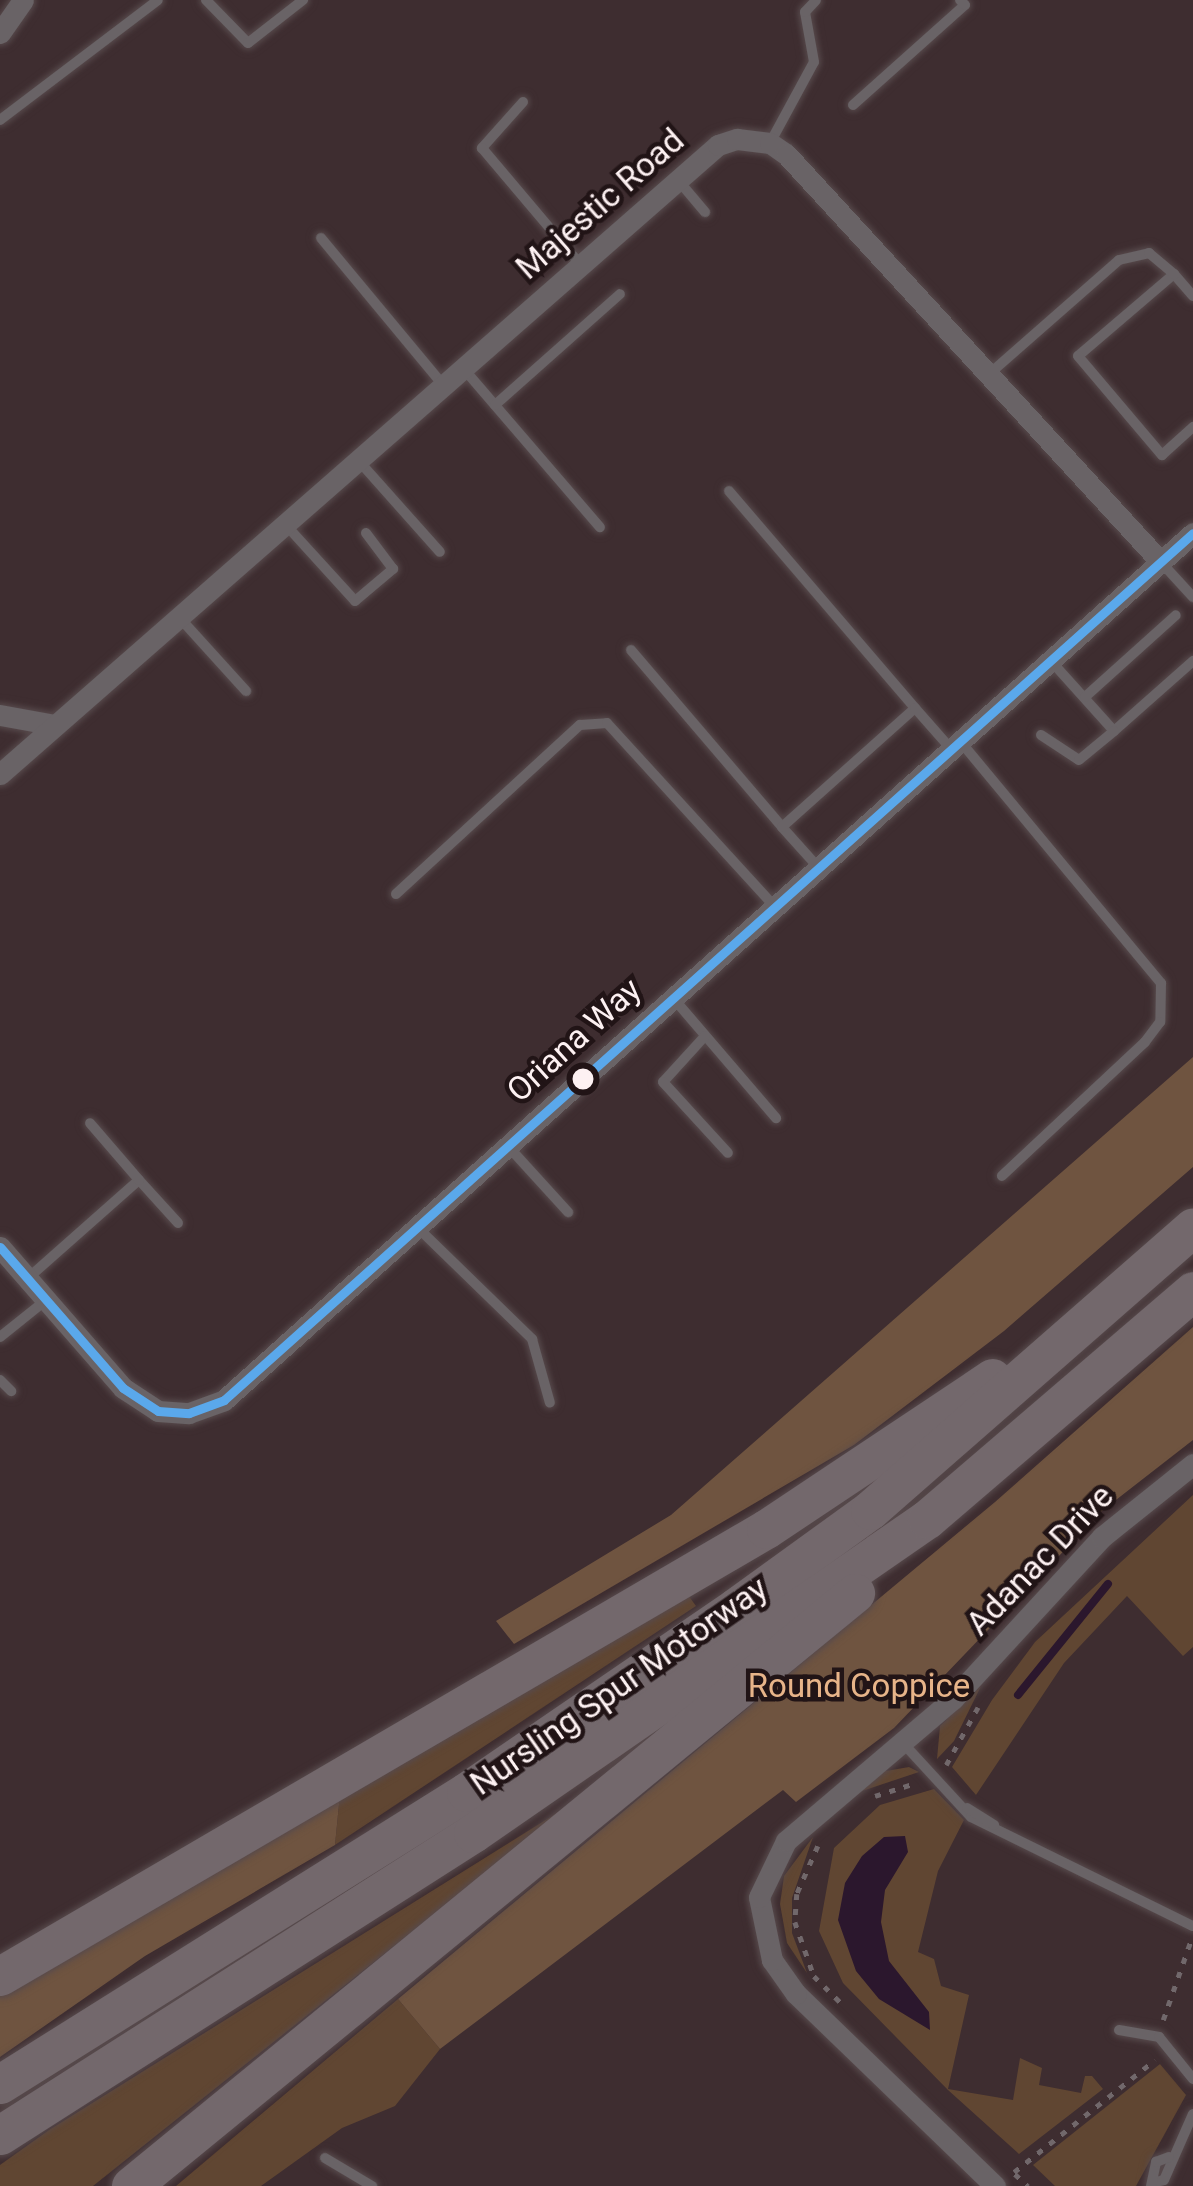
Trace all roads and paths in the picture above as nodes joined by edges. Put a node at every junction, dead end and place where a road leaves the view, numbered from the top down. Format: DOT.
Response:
graph roads {
  1 [pos="23,0"];
  2 [pos="158,0"];
  3 [pos="206,0"];
  4 [pos="302,0"];
  5 [pos="816,0"];
  6 [pos="960,0"];
  7 [pos="0,33"];
  8 [pos="524,102"];
  9 [pos="853,105"];
  10 [pos="0,121"];
  11 [pos="770,142"];
  12 [pos="678,181"];
  13 [pos="705,212"];
  14 [pos="321,238"];
  15 [pos="581,265"];
  16 [pos="1174,274"];
  17 [pos="620,295"];
  18 [pos="1193,296"];
  19 [pos="463,368"];
  20 [pos="988,374"];
  21 [pos="443,386"];
  22 [pos="495,405"];
  23 [pos="1193,427"];
  24 [pos="358,460"];
  25 [pos="729,491"];
  26 [pos="285,524"];
  27 [pos="600,527"];
  28 [pos="366,533"];
  29 [pos="1193,533"];
  30 [pos="440,552"];
  31 [pos="1160,561"];
  32 [pos="1193,597"];
  33 [pos="1176,615"];
  34 [pos="179,617"];
  35 [pos="631,650"];
  36 [pos="1051,661"];
  37 [pos="1193,662"];
  38 [pos="246,692"];
  39 [pos="1085,697"];
  40 [pos="915,708"];
  41 [pos="0,716"];
  42 [pos="55,725"];
  43 [pos="1114,731"];
  44 [pos="1041,735"];
  45 [pos="956,745"];
  46 [pos="0,774"];
  47 [pos="782,826"];
  48 [pos="817,866"];
  49 [pos="396,894"];
  50 [pos="773,905"];
  51 [pos="672,997"];
  52 [pos="705,1036"];
  53 [pos="776,1118"];
  54 [pos="90,1123"];
  55 [pos="507,1145"];
  56 [pos="728,1153"];
  57 [pos="1002,1176"];
  58 [pos="139,1180"];
  59 [pos="568,1212"];
  60 [pos="178,1223"];
  61 [pos="417,1227"];
  62 [pos="1193,1227"];
  63 [pos="0,1247"];
  64 [pos="1148,1268"];
  65 [pos="27,1279"];
  66 [pos="1193,1291"];
  67 [pos="46,1300"];
  68 [pos="0,1337"];
  69 [pos="0,1380"];
  70 [pos="11,1391"];
  71 [pos="550,1402"];
  72 [pos="1193,1464"];
  73 [pos="927,1520"];
  74 [pos="981,1701"];
  75 [pos="903,1743"];
  76 [pos="934,1776"];
  77 [pos="867,1799"];
  78 [pos="820,1842"];
  79 [pos="1193,1930"];
  80 [pos="0,1976"];
  81 [pos="849,2012"];
  82 [pos="1119,2030"];
  83 [pos="1159,2036"];
  84 [pos="1193,2079"];
  85 [pos="0,2084"];
  86 [pos="1193,2114"];
  87 [pos="0,2135"];
  88 [pos="325,2158"];
  89 [pos="999,2159"];
  90 [pos="1013,2172"];
  91 [pos="1152,2185"];
  92 [pos="131,2186"];
  93 [pos="372,2186"];
  94 [pos="994,2186"];
  95 [pos="1028,2186"];
  1 -- 7 [label="street"];
  2 -- 10 [label="lane"];
  3 -- 4 [label="lane"];
  5 -- 11 [label="lane"];
  6 -- 9 [label="lane"];
  8 -- 15 [label="lane"];
  11 -- 12 [label="street, Majestic Road"];
  11 -- 20 [label="street"];
  12 -- 13 [label="lane"];
  12 -- 15 [label="street, Majestic Road"];
  14 -- 21 [label="lane"];
  15 -- 19 [label="street, Majestic Road"];
  16 -- 18 [label="lane"];
  16 -- 20 [label="lane"];
  16 -- 23 [label="lane"];
  17 -- 22 [label="lane"];
  19 -- 21 [label="street, Majestic Road"];
  19 -- 22 [label="lane"];
  20 -- 31 [label="street"];
  21 -- 24 [label="street, Majestic Road"];
  22 -- 27 [label="lane"];
  24 -- 26 [label="street, Majestic Road"];
  24 -- 30 [label="lane"];
  25 -- 40 [label="lane"];
  26 -- 28 [label="lane"];
  26 -- 34 [label="street, Majestic Road"];
  29 -- 31 [label="street, Oriana Way"];
  31 -- 32 [label="lane"];
  31 -- 36 [label="street, Oriana Way"];
  33 -- 39 [label="lane"];
  34 -- 38 [label="lane"];
  34 -- 42 [label="street, Majestic Road"];
  35 -- 47 [label="lane"];
  36 -- 39 [label="lane"];
  36 -- 45 [label="street, Oriana Way"];
  37 -- 43 [label="lane"];
  39 -- 43 [label="lane"];
  40 -- 45 [label="lane"];
  40 -- 47 [label="lane"];
  41 -- 42 [label="street"];
  42 -- 46 [label="street, Majestic Road"];
  43 -- 44 [label="lane"];
  45 -- 48 [label="street, Oriana Way"];
  45 -- 57 [label="lane"];
  47 -- 48 [label="lane"];
  48 -- 50 [label="street, Oriana Way"];
  49 -- 50 [label="lane"];
  50 -- 51 [label="street, Oriana Way"];
  51 -- 52 [label="lane"];
  51 -- 55 [label="street, Oriana Way"];
  52 -- 53 [label="lane"];
  52 -- 56 [label="lane"];
  54 -- 58 [label="lane"];
  55 -- 59 [label="lane"];
  55 -- 61 [label="street, Oriana Way"];
  58 -- 60 [label="lane"];
  58 -- 65 [label="lane"];
  61 -- 67 [label="street, Oriana Way"];
  61 -- 71 [label="lane"];
  62 -- 64 [label="highway, Nursling Spur Motorway"];
  63 -- 65 [label="street, Oriana Way"];
  64 -- 80 [label="highway"];
  64 -- 85 [label="highway, Nursling Spur Motorway"];
  65 -- 67 [label="street, Oriana Way"];
  66 -- 73 [label="highway, Nursling Spur Motorway"];
  67 -- 68 [label="lane"];
  69 -- 70 [label="lane"];
  72 -- 75 [label="street, Adanac Drive"];
  73 -- 87 [label="highway, Nursling Spur Motorway"];
  73 -- 92 [label="highway"];
  74 -- 76 [label="path"];
  75 -- 76 [label="lane"];
  75 -- 94 [label="street, Adanac Drive"];
  76 -- 77 [label="path"];
  76 -- 79 [label="lane"];
  78 -- 81 [label="path"];
  79 -- 83 [label="path"];
  82 -- 83 [label="lane"];
  83 -- 84 [label="lane"];
  83 -- 90 [label="path"];
  86 -- 91 [label="lane"];
  88 -- 93 [label="lane"];
  89 -- 90 [label="path"];
  90 -- 95 [label="path"];
}
